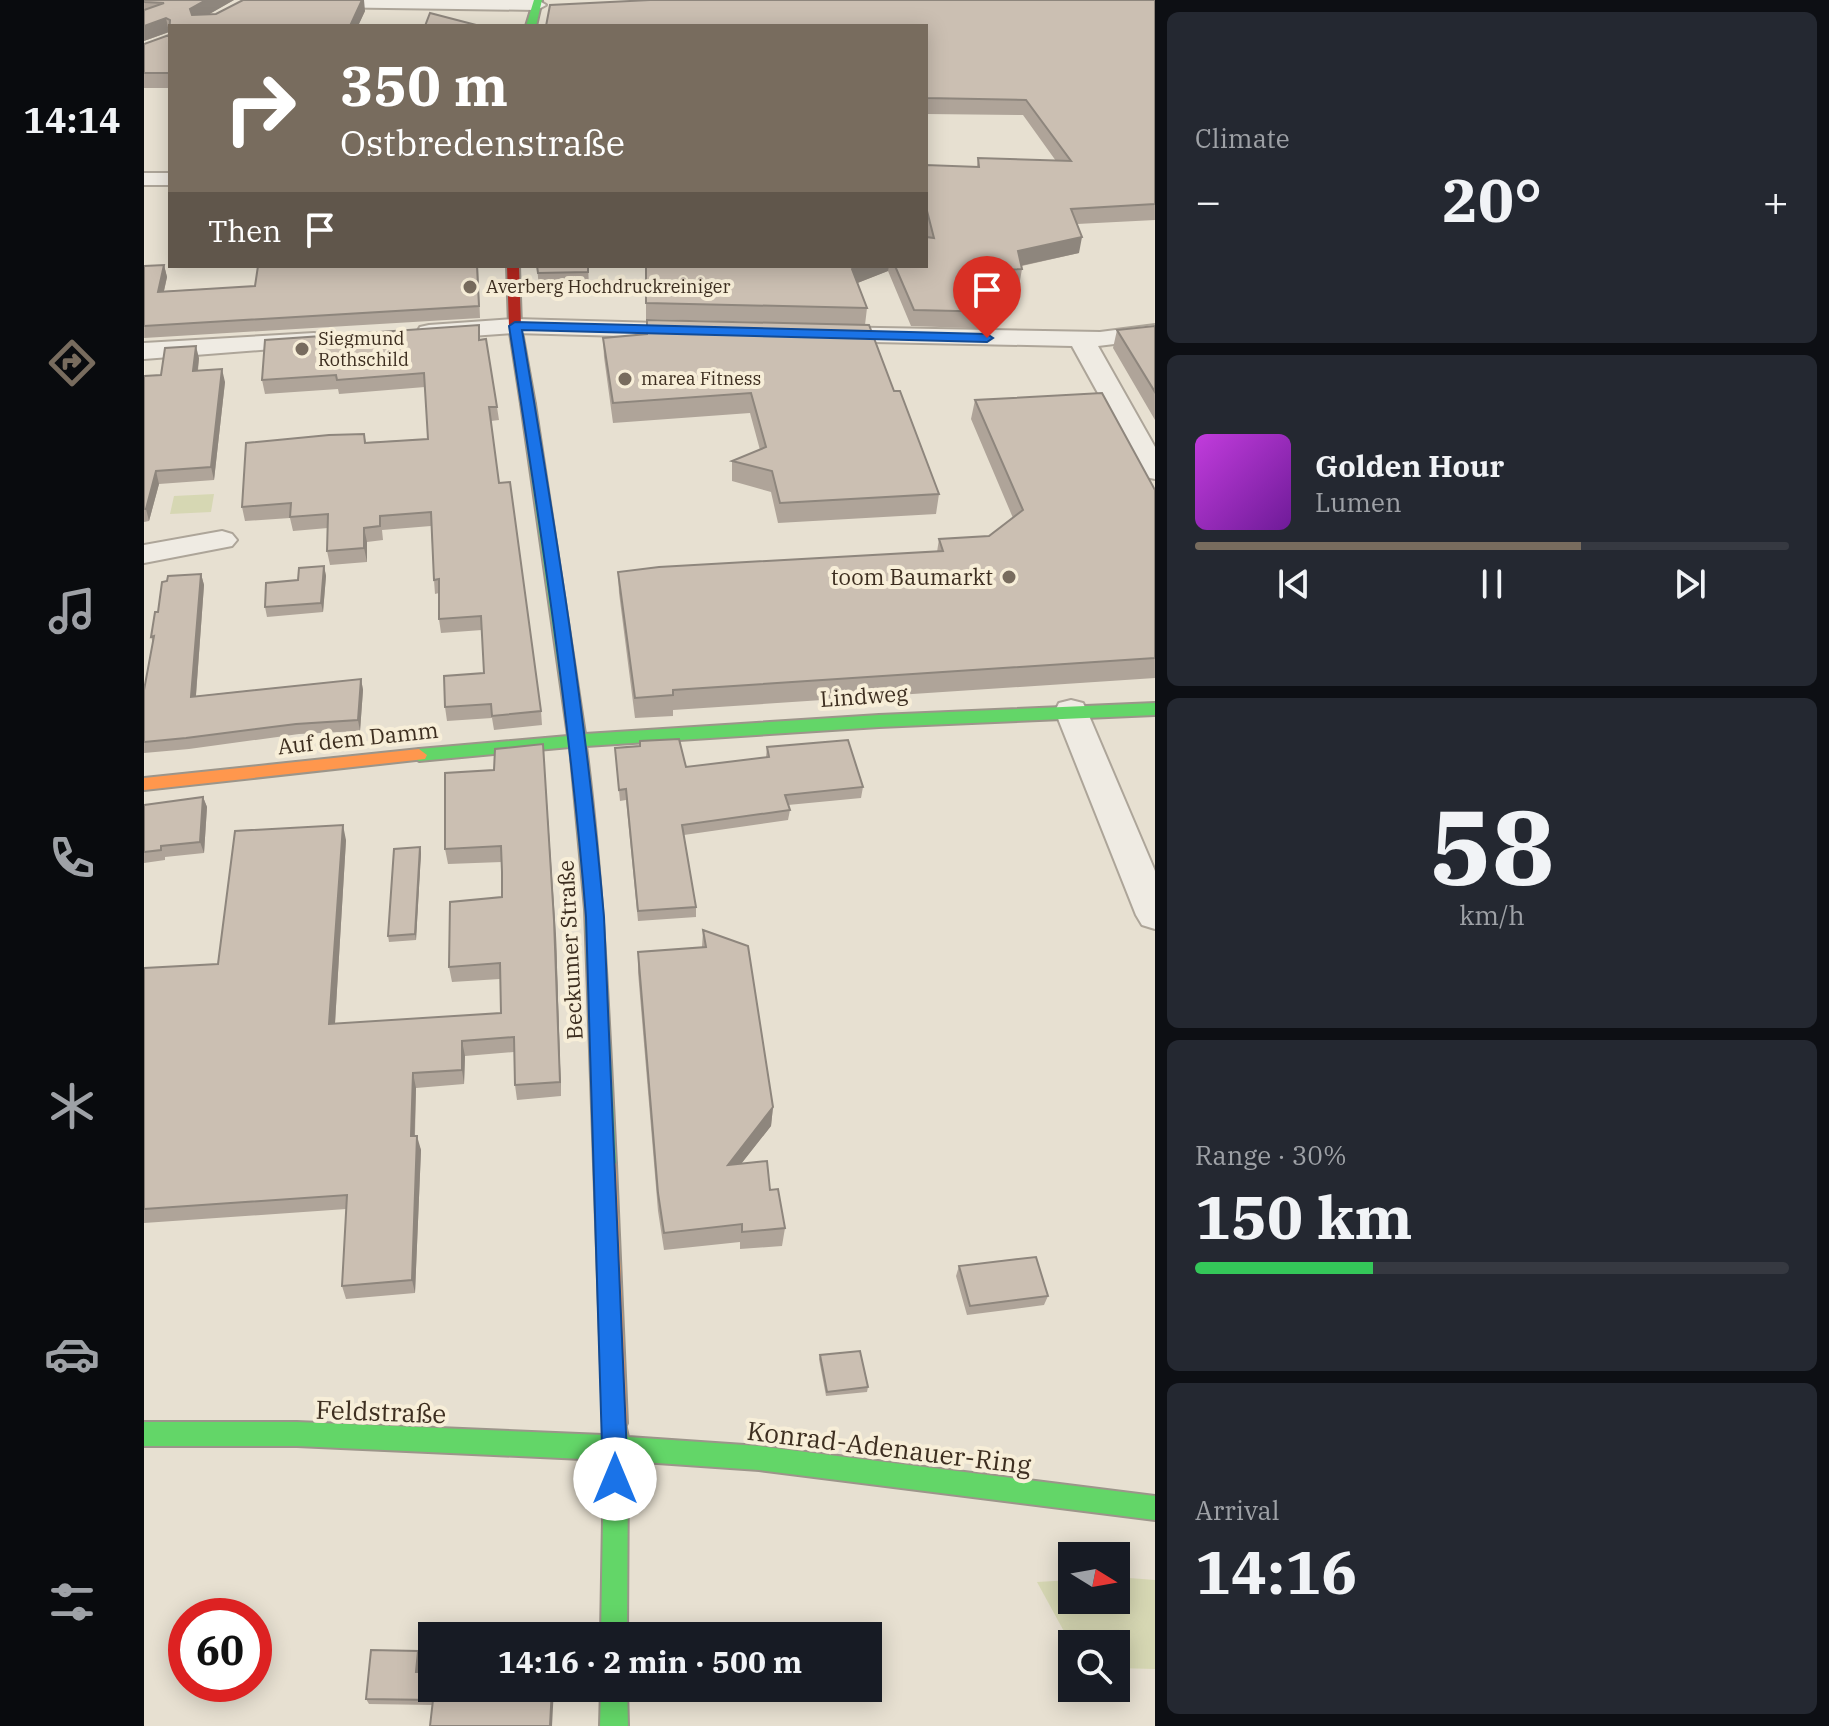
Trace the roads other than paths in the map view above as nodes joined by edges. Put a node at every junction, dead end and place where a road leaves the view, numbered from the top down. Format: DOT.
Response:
graph roads {
  1 [pos="299,2"];
  2 [pos="537,2"];
  3 [pos="532,24"];
  4 [pos="144,179"];
  5 [pos="168,179"];
  6 [pos="513,268"];
  7 [pos="515,326"];
  8 [pos="715,331"];
  9 [pos="1155,332"];
  10 [pos="408,333"];
  11 [pos="807,333"];
  12 [pos="346,337"];
  13 [pos="1081,339"];
  14 [pos="144,351"];
  15 [pos="1155,471"];
  16 [pos="222,540"];
  17 [pos="144,554"];
  18 [pos="1155,709"];
  19 [pos="1071,711"];
  20 [pos="576,739"];
  21 [pos="144,784"];
  22 [pos="1155,915"];
  23 [pos="144,1434"];
  24 [pos="616,1448"];
  25 [pos="1155,1508"];
  26 [pos="614,1622"];
  27 [pos="614,1702"];
  28 [pos="614,1726"];
  1 -- 2 [label="street"];
  2 -- 3 [label="street"];
  4 -- 5 [label="street"];
  6 -- 7 [label="street, Beckumer Straße"];
  7 -- 8 [label="street"];
  7 -- 10 [label="street"];
  7 -- 20 [label="street, Beckumer Straße"];
  9 -- 13 [label="street"];
  11 -- 13 [label="street"];
  12 -- 14 [label="street"];
  13 -- 15 [label="street"];
  16 -- 17 [label="street"];
  18 -- 19 [label="street, Lindweg"];
  19 -- 20 [label="street, Lindweg"];
  19 -- 22 [label="street"];
  20 -- 21 [label="street, Auf dem Damm"];
  20 -- 24 [label="street, Beckumer Straße"];
  23 -- 24 [label="street, Feldstraße"];
  24 -- 25 [label="street, Konrad-Adenauer-Ring"];
  24 -- 26 [label="street, Beckumer Straße"];
  27 -- 28 [label="street"];
}
